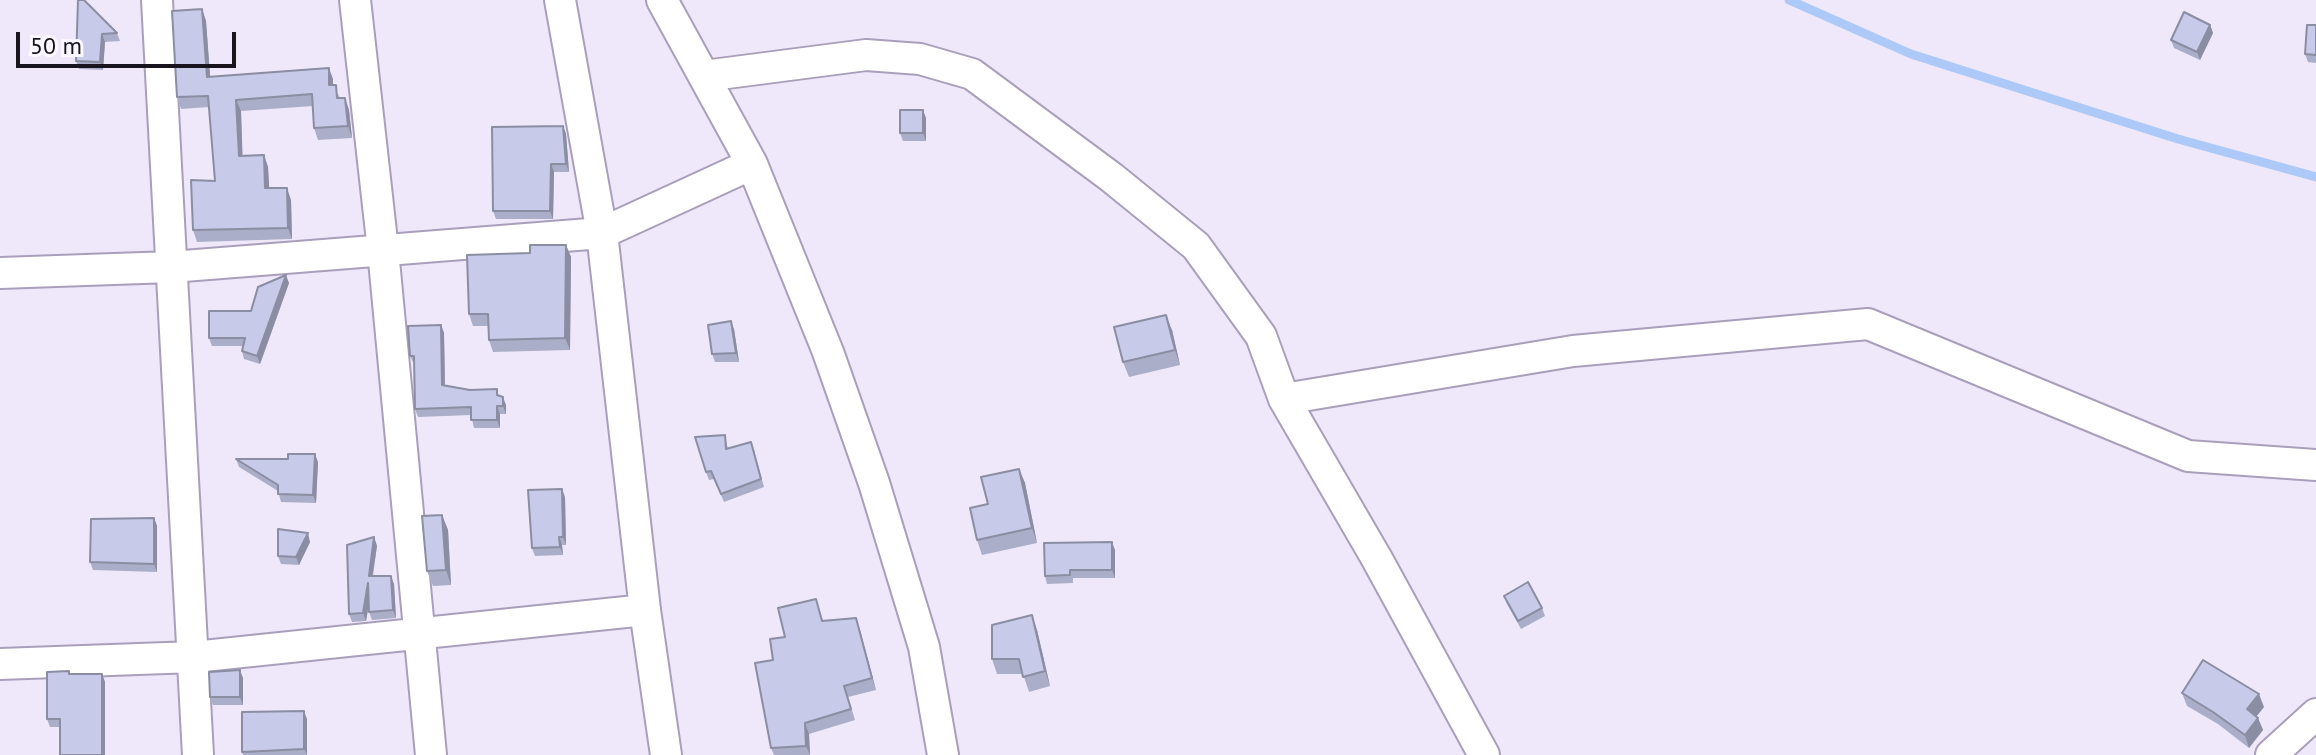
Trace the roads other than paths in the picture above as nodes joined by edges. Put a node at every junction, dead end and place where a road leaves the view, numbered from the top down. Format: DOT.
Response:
graph roads {
  1 [pos="157,0"];
  2 [pos="355,0"];
  3 [pos="560,0"];
  4 [pos="662,0"];
  5 [pos="704,76"];
  6 [pos="752,164"];
  7 [pos="602,233"];
  8 [pos="383,250"];
  9 [pos="171,267"];
  10 [pos="0,273"];
  11 [pos="1284,399"];
  12 [pos="2316,465"];
  13 [pos="645,610"];
  14 [pos="419,634"];
  15 [pos="194,657"];
  16 [pos="0,664"];
  17 [pos="2316,714"];
  18 [pos="1480,754"];
  19 [pos="198,755"];
  20 [pos="431,755"];
  21 [pos="666,755"];
  22 [pos="943,755"];
  23 [pos="2271,755"];
  1 -- 9 [label="street"];
  2 -- 8 [label="street"];
  3 -- 7 [label="street"];
  4 -- 5 [label="street"];
  5 -- 6 [label="street"];
  5 -- 11 [label="street"];
  6 -- 7 [label="street"];
  6 -- 22 [label="street"];
  7 -- 8 [label="street"];
  7 -- 13 [label="street"];
  8 -- 9 [label="street"];
  8 -- 14 [label="street"];
  9 -- 10 [label="street"];
  9 -- 15 [label="street"];
  11 -- 12 [label="street"];
  11 -- 18 [label="street"];
  13 -- 14 [label="street"];
  13 -- 21 [label="street"];
  14 -- 15 [label="street"];
  14 -- 20 [label="street"];
  15 -- 16 [label="street"];
  15 -- 19 [label="street"];
  17 -- 23 [label="street"];
}
